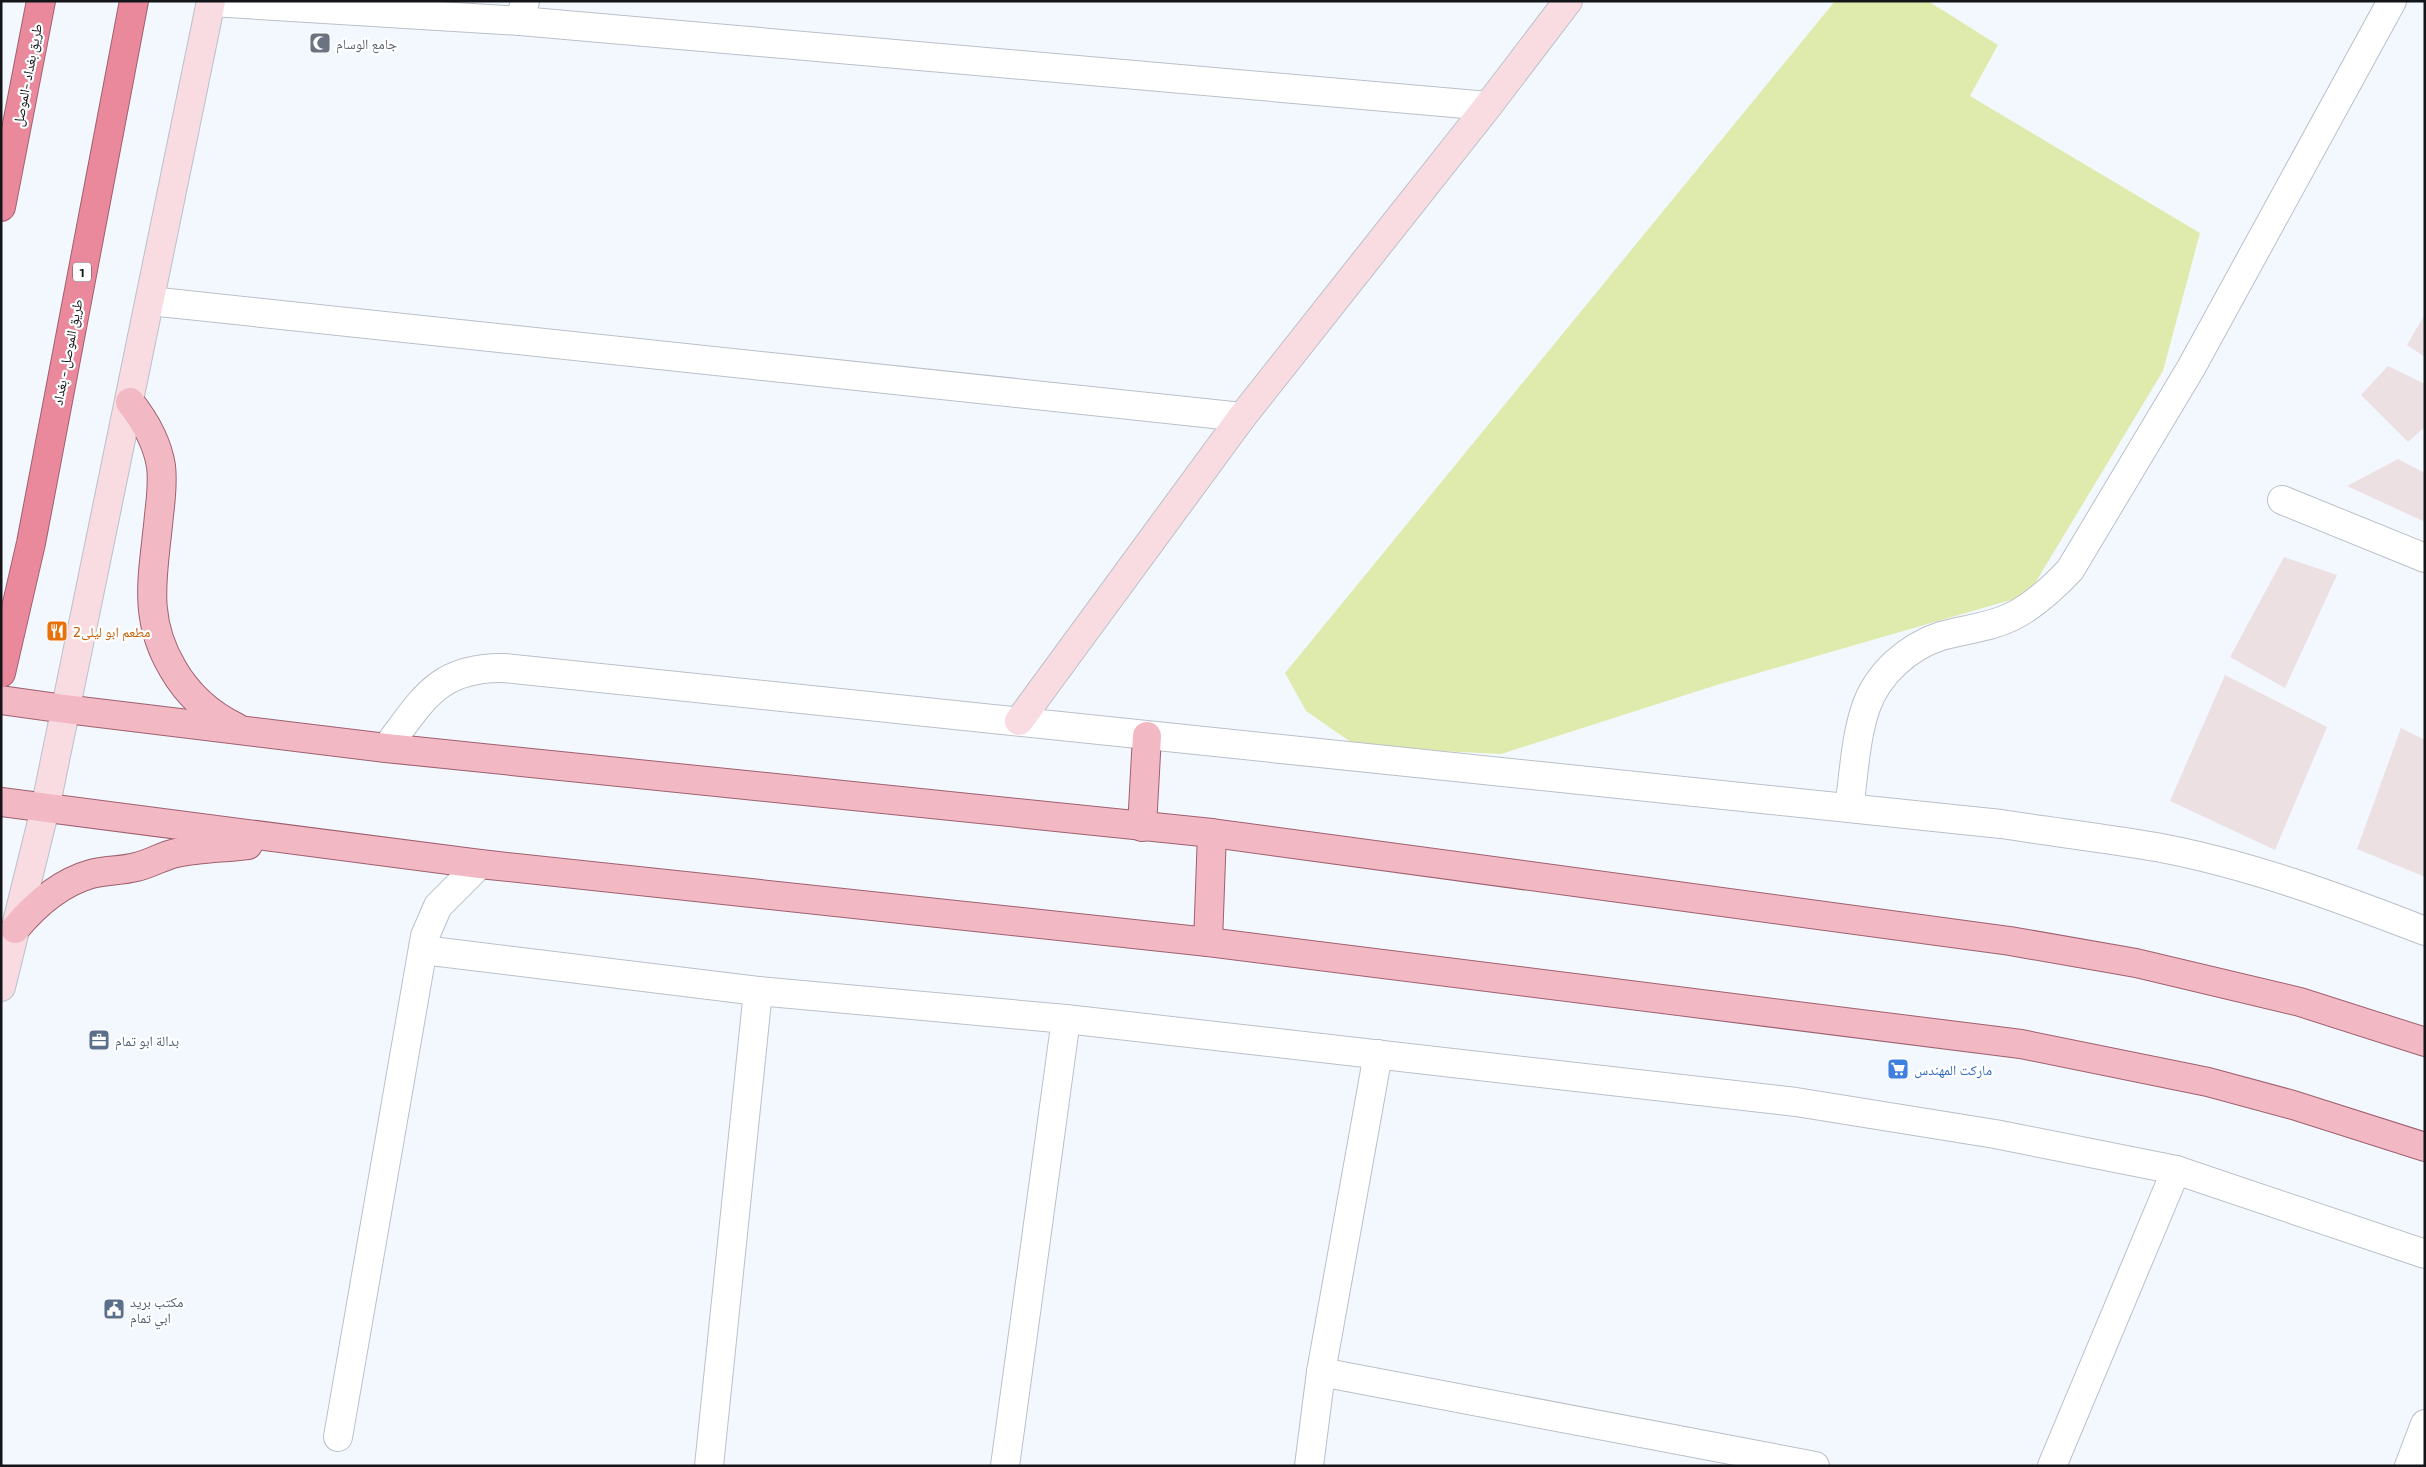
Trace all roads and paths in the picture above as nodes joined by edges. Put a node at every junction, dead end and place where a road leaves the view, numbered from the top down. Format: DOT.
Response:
graph roads {
  1 [pos="41,1"];
  2 [pos="134,1"];
  3 [pos="1568,1"];
  4 [pos="2392,1"];
  5 [pos="211,2"];
  6 [pos="522,11"];
  7 [pos="1488,106"];
  8 [pos="1,207"];
  9 [pos="150,300"];
  10 [pos="130,402"];
  11 [pos="1242,417"];
  12 [pos="2282,500"];
  13 [pos="2425,558"];
  14 [pos="1,673"];
  15 [pos="1,700"];
  16 [pos="65,710"];
  17 [pos="1019,722"];
  18 [pos="244,731"];
  19 [pos="1147,736"];
  20 [pos="386,748"];
  21 [pos="1,802"];
  22 [pos="1849,808"];
  23 [pos="45,809"];
  24 [pos="1142,827"];
  25 [pos="1212,833"];
  26 [pos="293,840"];
  27 [pos="480,864"];
  28 [pos="15,930"];
  29 [pos="2425,931"];
  30 [pos="1208,942"];
  31 [pos="423,950"];
  32 [pos="1,987"];
  33 [pos="758,992"];
  34 [pos="1066,1019"];
  35 [pos="2425,1042"];
  36 [pos="1378,1054"];
  37 [pos="2425,1147"];
  38 [pos="2176,1170"];
  39 [pos="2425,1254"];
  40 [pos="1321,1372"];
  41 [pos="2425,1424"];
  42 [pos="338,1437"];
  43 [pos="710,1466"];
  44 [pos="1005,1466"];
  45 [pos="1309,1466"];
  46 [pos="1814,1466"];
  47 [pos="2052,1466"];
  48 [pos="2409,1466"];
  1 -- 8 [label="highway, طريق بغداد -الموصل"];
  2 -- 14 [label="highway, طريق الموصل - بغداد / 1"];
  3 -- 7 [label="main road"];
  4 -- 22 [label="street"];
  5 -- 6 [label="street"];
  5 -- 9 [label="main road"];
  6 -- 7 [label="street"];
  7 -- 11 [label="main road"];
  9 -- 10 [label="main road"];
  9 -- 11 [label="street"];
  10 -- 16 [label="main road"];
  10 -- 18 [label="main road"];
  11 -- 17 [label="main road"];
  12 -- 13 [label="street"];
  15 -- 16 [label="main road"];
  16 -- 18 [label="main road"];
  16 -- 23 [label="main road"];
  17 -- 19 [label="street"];
  17 -- 20 [label="street"];
  18 -- 20 [label="main road"];
  19 -- 22 [label="street"];
  19 -- 24 [label="main road"];
  20 -- 24 [label="main road"];
  21 -- 23 [label="main road"];
  22 -- 29 [label="street"];
  23 -- 26 [label="main road"];
  23 -- 28 [label="main road"];
  24 -- 25 [label="main road"];
  25 -- 30 [label="main road"];
  25 -- 35 [label="main road"];
  26 -- 27 [label="main road"];
  26 -- 28 [label="main road"];
  27 -- 30 [label="main road"];
  27 -- 31 [label="street"];
  28 -- 32 [label="main road"];
  30 -- 37 [label="main road"];
  31 -- 33 [label="street"];
  31 -- 42 [label="street"];
  33 -- 34 [label="street"];
  33 -- 43 [label="street"];
  34 -- 36 [label="street"];
  34 -- 44 [label="street"];
  36 -- 38 [label="street"];
  36 -- 40 [label="street"];
  38 -- 39 [label="street"];
  38 -- 47 [label="street"];
  40 -- 45 [label="street"];
  40 -- 46 [label="street"];
  41 -- 48 [label="street"];
}
